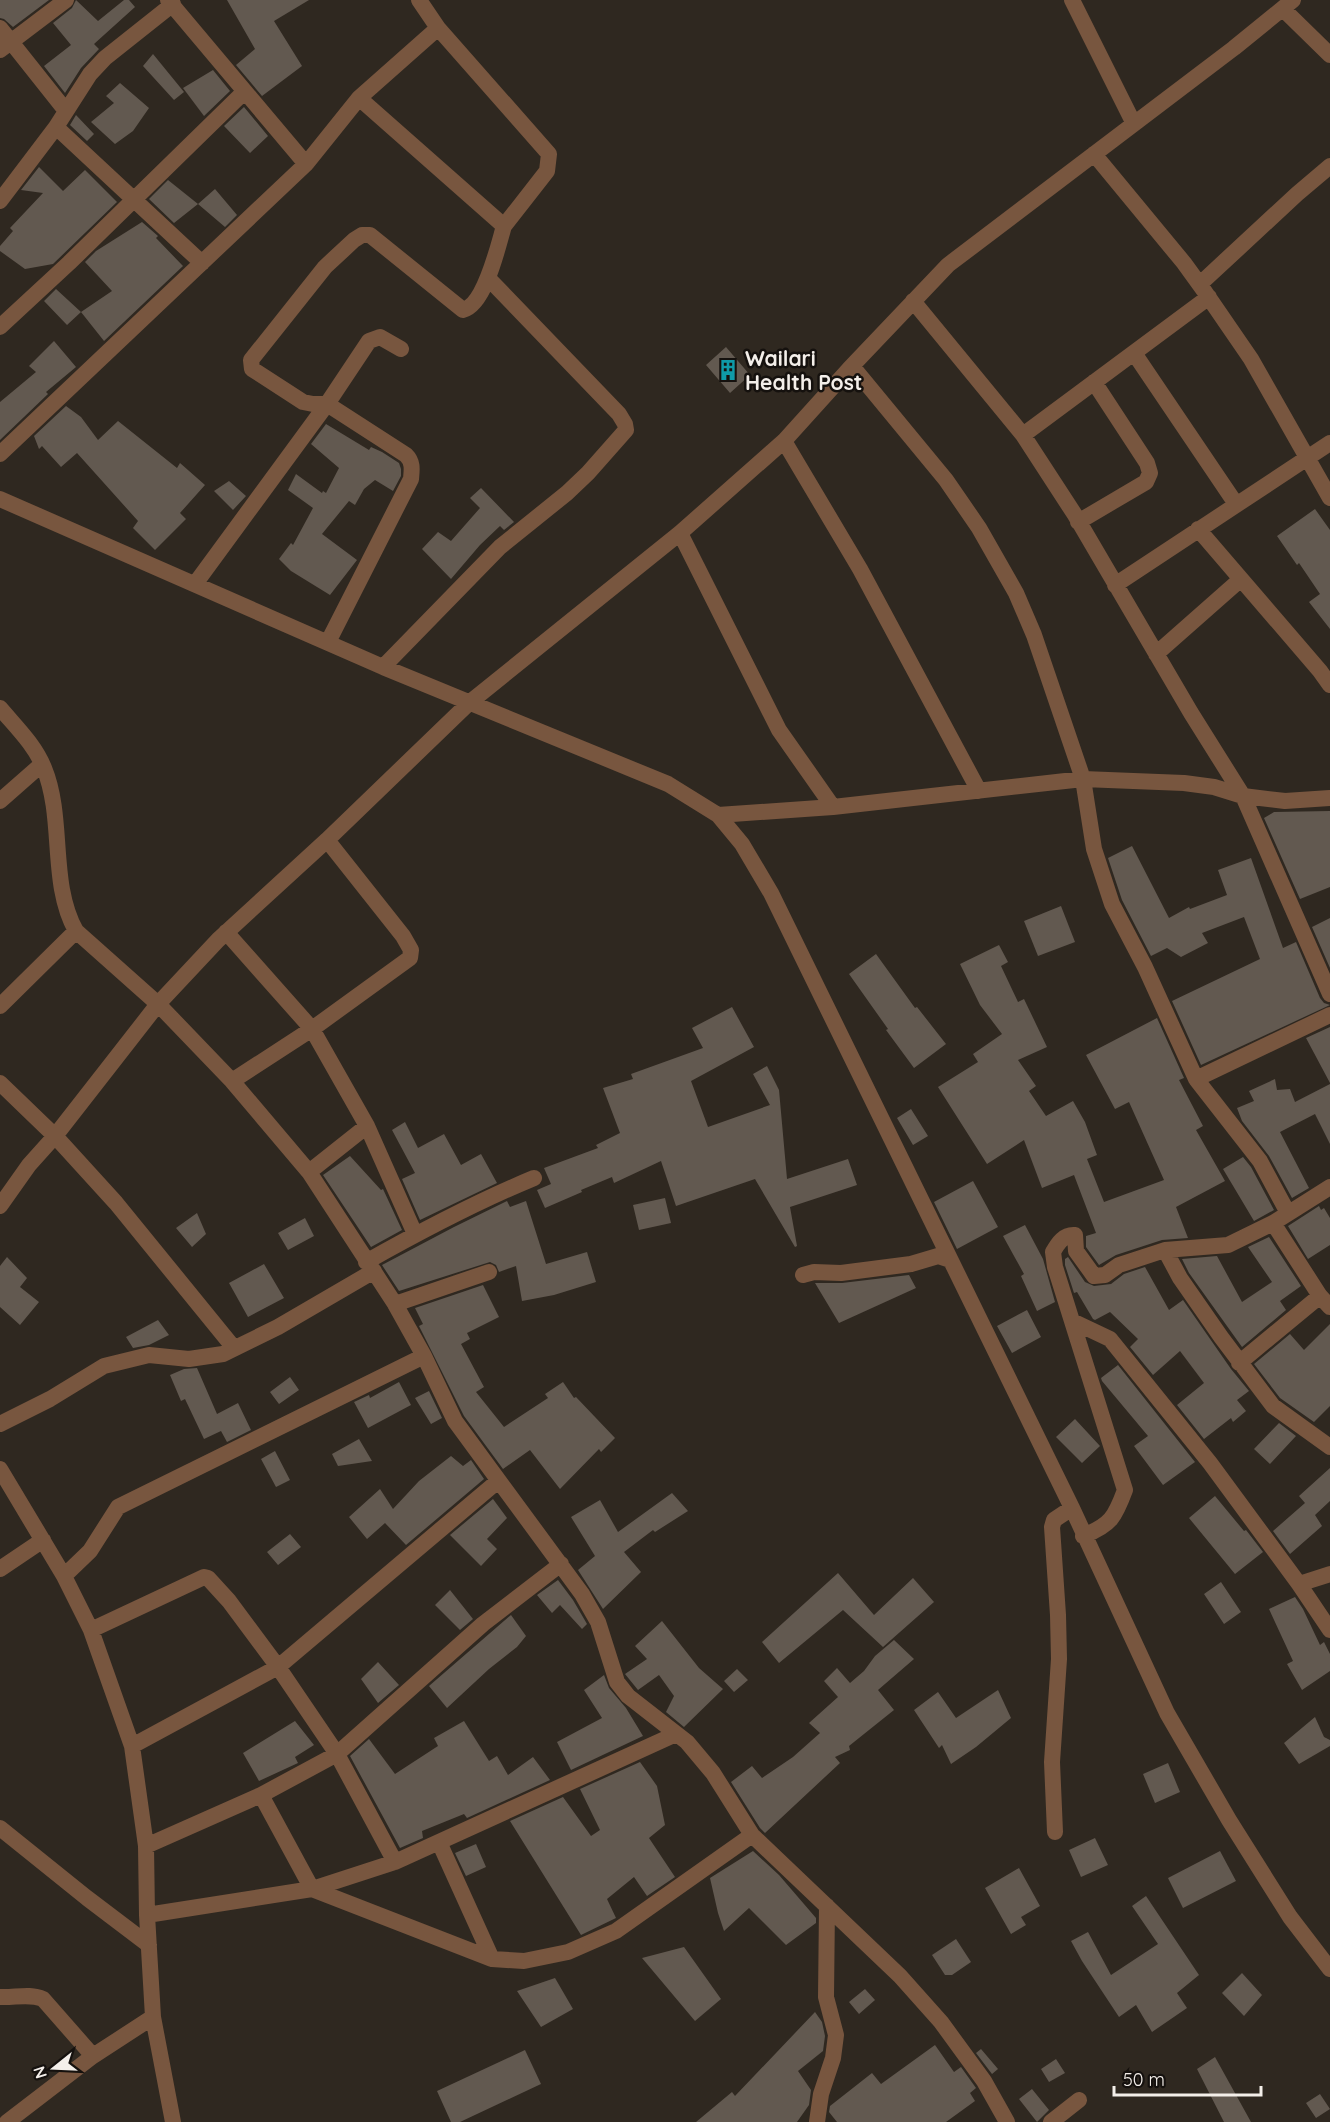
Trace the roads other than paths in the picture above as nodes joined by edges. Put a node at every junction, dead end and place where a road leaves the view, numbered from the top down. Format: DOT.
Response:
graph roads {
  1 [pos="66,0"];
  2 [pos="419,0"];
  3 [pos="1072,0"];
  4 [pos="170,2"];
  5 [pos="1288,4"];
  6 [pos="438,28"];
  7 [pos="3,40"];
  8 [pos="1330,55"];
  9 [pos="244,92"];
  10 [pos="359,98"];
  11 [pos="66,111"];
  12 [pos="1134,124"];
  13 [pos="56,127"];
  14 [pos="1094,154"];
  15 [pos="306,164"];
  16 [pos="1330,166"];
  17 [pos="135,199"];
  18 [pos="0,201"];
  19 [pos="504,226"];
  20 [pos="202,263"];
  21 [pos="488,278"];
  22 [pos="1204,291"];
  23 [pos="913,301"];
  24 [pos="0,327"];
  25 [pos="401,349"];
  26 [pos="1134,353"];
  27 [pos="852,366"];
  28 [pos="1094,382"];
  29 [pos="327,404"];
  30 [pos="1023,435"];
  31 [pos="784,441"];
  32 [pos="1330,443"];
  33 [pos="0,454"];
  34 [pos="1308,457"];
  35 [pos="1330,498"];
  36 [pos="0,499"];
  37 [pos="1236,504"];
  38 [pos="1078,522"];
  39 [pos="1198,529"];
  40 [pos="680,533"];
  41 [pos="1241,579"];
  42 [pos="195,584"];
  43 [pos="1115,585"];
  44 [pos="328,642"];
  45 [pos="1156,654"];
  46 [pos="383,667"];
  47 [pos="1330,686"];
  48 [pos="469,703"];
  49 [pos="0,708"];
  50 [pos="42,764"];
  51 [pos="1083,779"];
  52 [pos="979,791"];
  53 [pos="1243,796"];
  54 [pos="1330,798"];
  55 [pos="0,801"];
  56 [pos="833,807"];
  57 [pos="718,815"];
  58 [pos="327,840"];
  59 [pos="76,931"];
  60 [pos="226,932"];
  61 [pos="1330,994"];
  62 [pos="158,1004"];
  63 [pos="0,1006"];
  64 [pos="1330,1015"];
  65 [pos="312,1029"];
  66 [pos="1196,1079"];
  67 [pos="232,1081"];
  68 [pos="0,1083"];
  69 [pos="367,1126"];
  70 [pos="55,1136"];
  71 [pos="309,1172"];
  72 [pos="534,1178"];
  73 [pos="1330,1188"];
  74 [pos="0,1206"];
  75 [pos="1288,1214"];
  76 [pos="1273,1223"];
  77 [pos="415,1234"];
  78 [pos="1165,1250"];
  79 [pos="950,1260"];
  80 [pos="370,1267"];
  81 [pos="489,1272"];
  82 [pos="803,1275"];
  83 [pos="1325,1302"];
  84 [pos="395,1304"];
  85 [pos="1072,1321"];
  86 [pos="234,1348"];
  87 [pos="424,1356"];
  88 [pos="1239,1363"];
  89 [pos="0,1424"];
  90 [pos="1330,1447"];
  91 [pos="0,1469"];
  92 [pos="498,1481"];
  93 [pos="1072,1508"];
  94 [pos="1083,1536"];
  95 [pos="43,1540"];
  96 [pos="561,1564"];
  97 [pos="0,1569"];
  98 [pos="1330,1574"];
  99 [pos="64,1576"];
  100 [pos="1299,1584"];
  101 [pos="91,1630"];
  102 [pos="1330,1630"];
  103 [pos="278,1667"];
  104 [pos="676,1734"];
  105 [pos="132,1746"];
  106 [pos="337,1754"];
  107 [pos="261,1795"];
  108 [pos="0,1828"];
  109 [pos="1055,1832"];
  110 [pos="752,1834"];
  111 [pos="439,1842"];
  112 [pos="146,1846"];
  113 [pos="395,1862"];
  114 [pos="312,1889"];
  115 [pos="827,1906"];
  116 [pos="147,1915"];
  117 [pos="149,1945"];
  118 [pos="492,1959"];
  119 [pos="1330,1969"];
  120 [pos="0,1997"];
  121 [pos="153,2017"];
  122 [pos="93,2056"];
  123 [pos="1079,2100"];
  124 [pos="26,2116"];
  125 [pos="7,2122"];
  126 [pos="172,2122"];
  127 [pos="818,2122"];
  128 [pos="1007,2122"];
  129 [pos="1051,2122"];
  1 -- 7 [label="street"];
  2 -- 6 [label="street"];
  3 -- 12 [label="street"];
  4 -- 9 [label="street"];
  4 -- 11 [label="street"];
  5 -- 8 [label="street"];
  5 -- 12 [label="street"];
  6 -- 10 [label="street"];
  6 -- 19 [label="street"];
  7 -- 11 [label="street"];
  9 -- 15 [label="street"];
  9 -- 17 [label="street"];
  10 -- 15 [label="street"];
  10 -- 19 [label="street"];
  11 -- 13 [label="street"];
  12 -- 14 [label="street"];
  13 -- 17 [label="street"];
  13 -- 18 [label="street"];
  14 -- 22 [label="street"];
  14 -- 23 [label="street"];
  15 -- 20 [label="street"];
  16 -- 22 [label="street"];
  17 -- 20 [label="street"];
  17 -- 24 [label="street"];
  19 -- 21 [label="street"];
  20 -- 33 [label="street"];
  21 -- 29 [label="street"];
  21 -- 46 [label="street"];
  22 -- 26 [label="street"];
  22 -- 34 [label="street"];
  23 -- 27 [label="street"];
  23 -- 30 [label="street"];
  25 -- 29 [label="street"];
  26 -- 28 [label="street"];
  26 -- 37 [label="street"];
  27 -- 31 [label="street"];
  27 -- 51 [label="street"];
  28 -- 30 [label="street"];
  28 -- 38 [label="street"];
  29 -- 42 [label="street"];
  29 -- 44 [label="street"];
  30 -- 38 [label="street"];
  31 -- 40 [label="street"];
  31 -- 52 [label="street"];
  32 -- 34 [label="street"];
  34 -- 35 [label="street"];
  34 -- 37 [label="street"];
  36 -- 42 [label="street"];
  37 -- 39 [label="street"];
  38 -- 43 [label="street"];
  39 -- 41 [label="street"];
  39 -- 43 [label="street"];
  40 -- 48 [label="street"];
  40 -- 56 [label="street"];
  41 -- 45 [label="street"];
  41 -- 47 [label="street"];
  42 -- 44 [label="street"];
  43 -- 45 [label="street"];
  44 -- 46 [label="street"];
  45 -- 53 [label="street"];
  46 -- 48 [label="street"];
  48 -- 57 [label="street"];
  48 -- 58 [label="street"];
  49 -- 50 [label="street"];
  50 -- 55 [label="street"];
  50 -- 59 [label="street"];
  51 -- 52 [label="street"];
  51 -- 53 [label="street"];
  51 -- 66 [label="street"];
  52 -- 56 [label="street"];
  53 -- 54 [label="street"];
  53 -- 61 [label="street"];
  56 -- 57 [label="street"];
  57 -- 79 [label="street"];
  58 -- 60 [label="street"];
  58 -- 65 [label="street"];
  59 -- 62 [label="street"];
  59 -- 63 [label="street"];
  60 -- 62 [label="street"];
  60 -- 65 [label="street"];
  62 -- 67 [label="street"];
  62 -- 70 [label="street"];
  64 -- 66 [label="street"];
  65 -- 67 [label="street"];
  65 -- 69 [label="street"];
  66 -- 75 [label="street"];
  67 -- 71 [label="street"];
  68 -- 70 [label="street"];
  69 -- 71 [label="street"];
  69 -- 77 [label="street"];
  70 -- 74 [label="street"];
  70 -- 86 [label="street"];
  71 -- 80 [label="street"];
  72 -- 77 [label="street"];
  73 -- 75 [label="street"];
  75 -- 76 [label="street"];
  76 -- 78 [label="street"];
  76 -- 83 [label="street"];
  77 -- 80 [label="street"];
  78 -- 85 [label="street"];
  78 -- 88 [label="street"];
  79 -- 82 [label="street"];
  79 -- 93 [label="street"];
  80 -- 84 [label="street"];
  80 -- 86 [label="street"];
  81 -- 84 [label="street"];
  83 -- 88 [label="street"];
  84 -- 87 [label="street"];
  85 -- 94 [label="street"];
  85 -- 100 [label="street"];
  86 -- 89 [label="street"];
  87 -- 92 [label="street"];
  87 -- 99 [label="street"];
  88 -- 90 [label="street"];
  91 -- 95 [label="street"];
  92 -- 96 [label="street"];
  92 -- 103 [label="street"];
  93 -- 94 [label="street"];
  93 -- 109 [label="street"];
  94 -- 119 [label="street"];
  95 -- 97 [label="street"];
  95 -- 99 [label="street"];
  96 -- 104 [label="street"];
  96 -- 106 [label="street"];
  98 -- 100 [label="street"];
  99 -- 101 [label="street"];
  100 -- 102 [label="street"];
  101 -- 103 [label="street"];
  101 -- 105 [label="street"];
  103 -- 105 [label="street"];
  103 -- 106 [label="street"];
  104 -- 110 [label="street"];
  104 -- 111 [label="street"];
  105 -- 112 [label="street"];
  106 -- 107 [label="street"];
  106 -- 113 [label="street"];
  107 -- 112 [label="street"];
  107 -- 114 [label="street"];
  108 -- 117 [label="street"];
  110 -- 115 [label="street"];
  110 -- 118 [label="street"];
  111 -- 113 [label="street"];
  111 -- 118 [label="street"];
  112 -- 116 [label="street"];
  113 -- 114 [label="street"];
  114 -- 116 [label="street"];
  114 -- 118 [label="street"];
  115 -- 127 [label="street"];
  115 -- 128 [label="street"];
  116 -- 117 [label="street"];
  117 -- 121 [label="street"];
  120 -- 122 [label="street"];
  121 -- 122 [label="street"];
  121 -- 126 [label="street"];
  122 -- 124 [label="street"];
  123 -- 129 [label="street"];
  124 -- 125 [label="street"];
}
